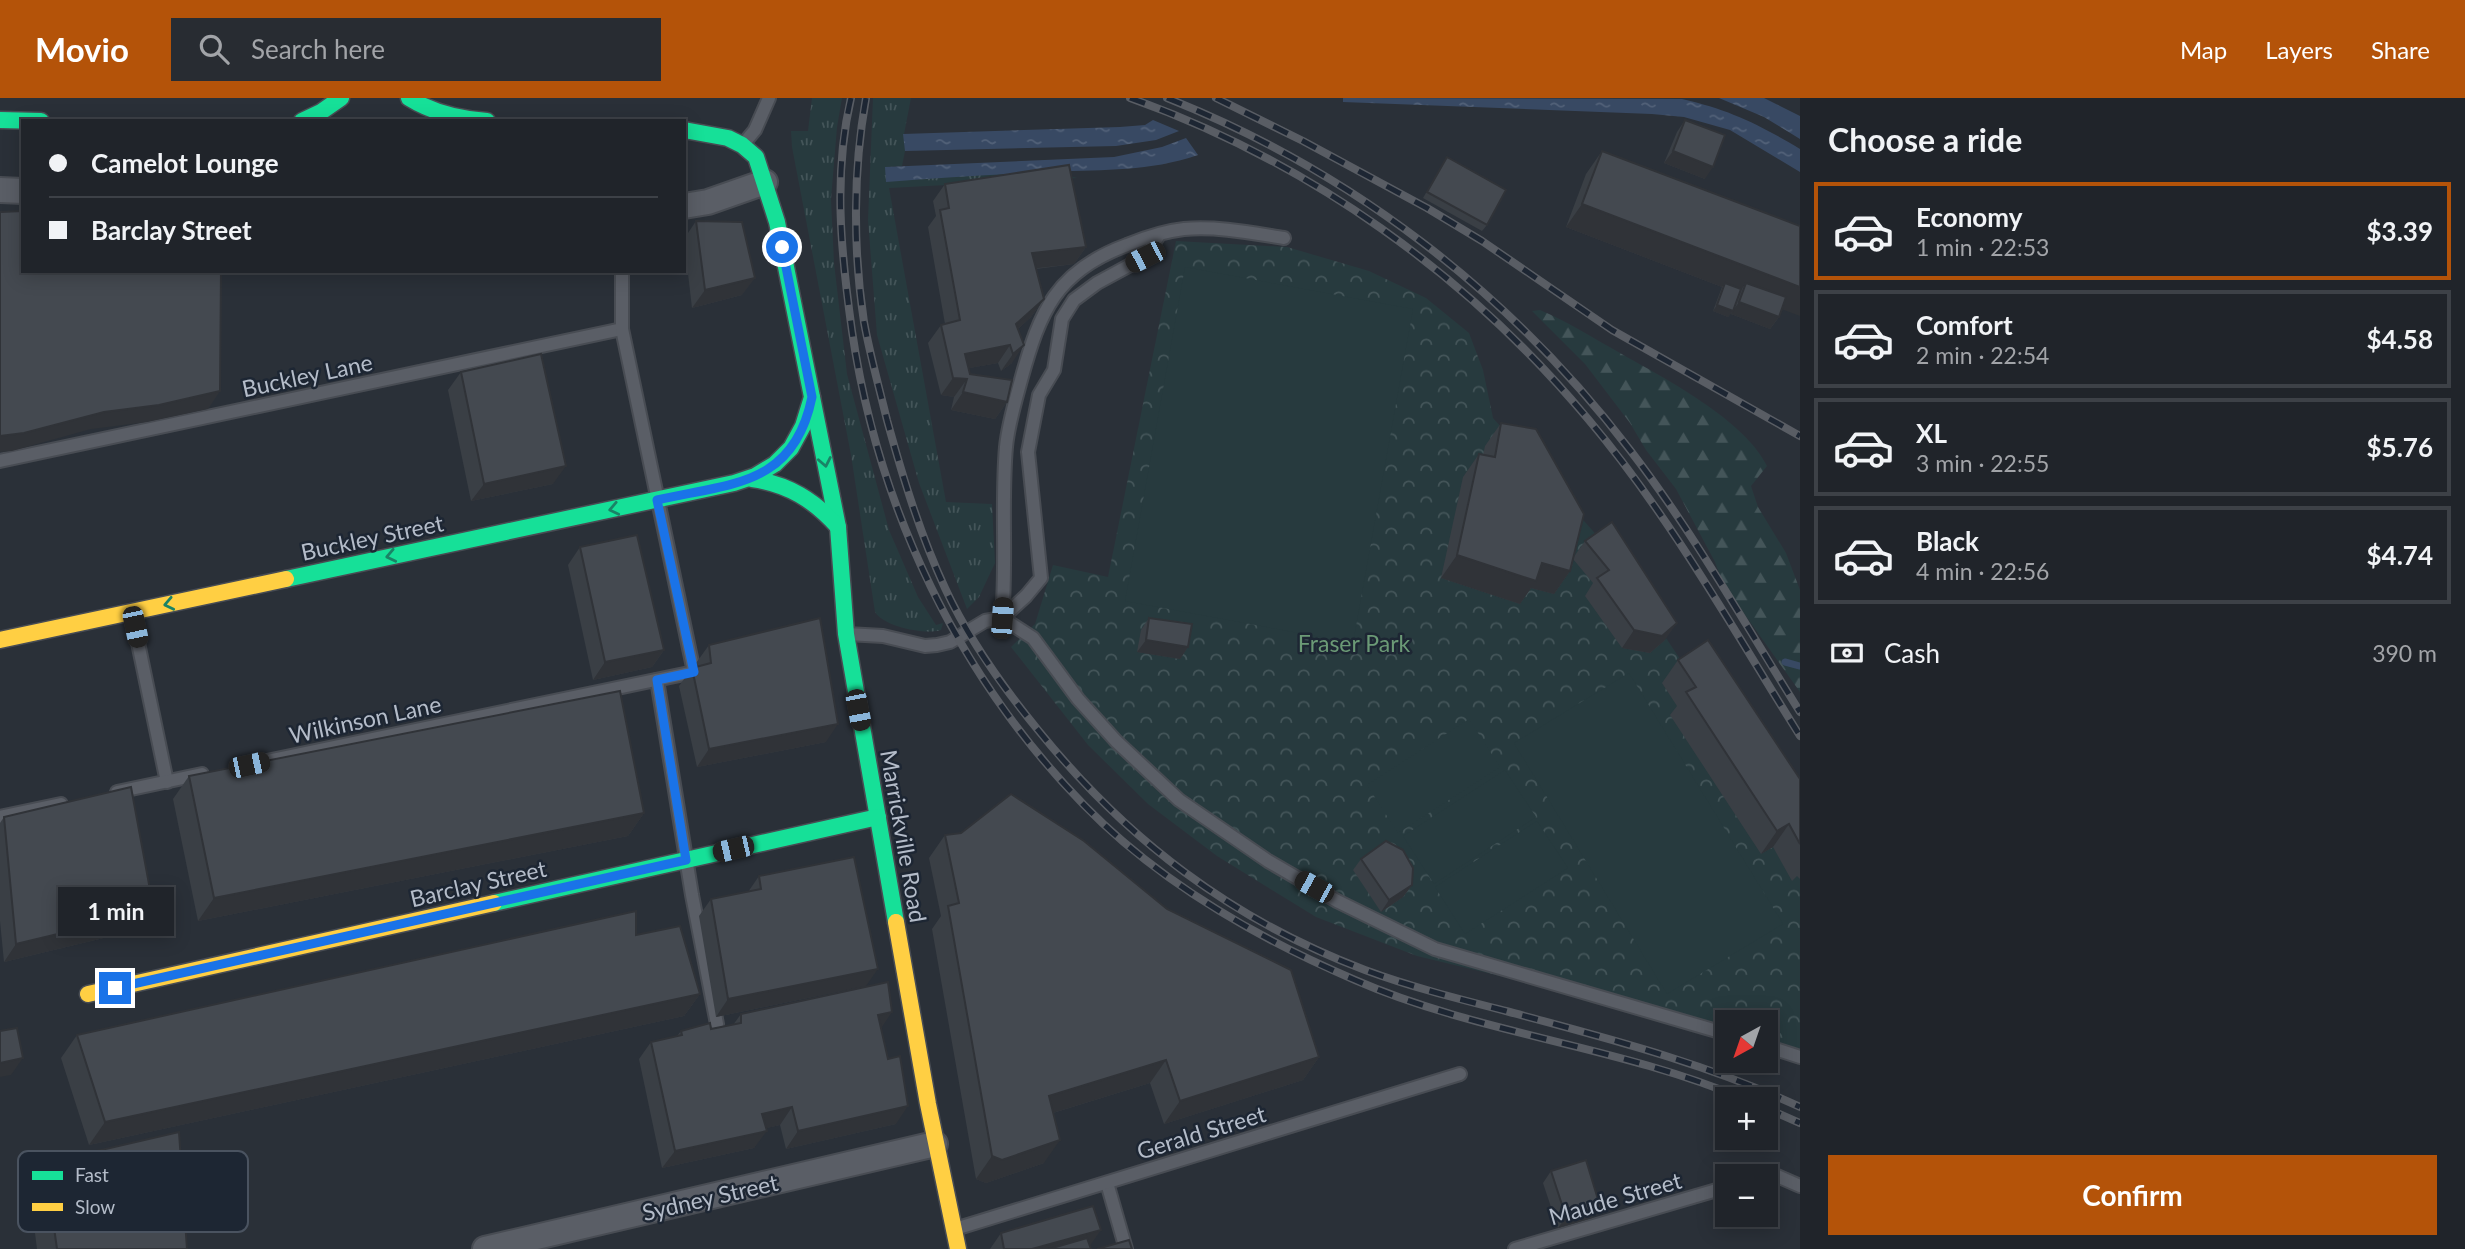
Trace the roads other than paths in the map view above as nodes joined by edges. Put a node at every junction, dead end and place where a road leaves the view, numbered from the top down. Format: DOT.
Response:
graph roads {
  1 [pos="341,98"];
  2 [pos="409,98"];
  3 [pos="769,98"];
  4 [pos="306,119"];
  5 [pos="466,119"];
  6 [pos="0,120"];
  7 [pos="21,121"];
  8 [pos="686,130"];
  9 [pos="742,145"];
  10 [pos="765,182"];
  11 [pos="0,190"];
  12 [pos="21,191"];
  13 [pos="686,206"];
  14 [pos="1159,235"];
  15 [pos="1284,238"];
  16 [pos="622,273"];
  17 [pos="622,329"];
  18 [pos="812,397"];
  19 [pos="0,461"];
  20 [pos="752,479"];
  21 [pos="657,500"];
  22 [pos="838,527"];
  23 [pos="132,611"];
  24 [pos="1002,618"];
  25 [pos="846,634"];
  26 [pos="0,640"];
  27 [pos="657,680"];
  28 [pos="249,765"];
  29 [pos="222,770"];
  30 [pos="167,782"];
  31 [pos="103,795"];
  32 [pos="77,800"];
  33 [pos="0,817"];
  34 [pos="878,817"];
  35 [pos="686,860"];
  36 [pos="88,994"];
  37 [pos="717,1024"];
  38 [pos="1715,1030"];
  39 [pos="1778,1050"];
  40 [pos="1800,1057"];
  41 [pos="1460,1074"];
  42 [pos="936,1144"];
  43 [pos="1778,1176"];
  44 [pos="1107,1183"];
  45 [pos="1800,1186"];
  46 [pos="1715,1191"];
  47 [pos="954,1229"];
  48 [pos="485,1249"];
  49 [pos="958,1249"];
  50 [pos="1126,1249"];
  51 [pos="1515,1249"];
  1 -- 4 [label="main road"];
  2 -- 5 [label="main road"];
  3 -- 9 [label="lane"];
  6 -- 7 [label="main road"];
  8 -- 9 [label="main road"];
  9 -- 10 [label="main road, Marrickville Road"];
  10 -- 13 [label="street"];
  10 -- 18 [label="main road, Marrickville Road"];
  11 -- 12 [label="street"];
  14 -- 15 [label="lane"];
  14 -- 24 [label="lane"];
  14 -- 24 [label="lane"];
  16 -- 17 [label="lane"];
  17 -- 19 [label="lane, Buckley Lane"];
  17 -- 21 [label="lane"];
  18 -- 20 [label="main road, Buckley Street"];
  18 -- 22 [label="main road, Marrickville Road, one-way"];
  20 -- 21 [label="main road, Buckley Street"];
  20 -- 22 [label="main road, Buckley Street"];
  21 -- 23 [label="main road, Buckley Street, one-way"];
  21 -- 27 [label="lane, Wilkinson Lane"];
  22 -- 25 [label="main road, Marrickville Road"];
  23 -- 26 [label="main road, Buckley Street"];
  23 -- 30 [label="lane"];
  24 -- 25 [label="lane"];
  24 -- 38 [label="lane"];
  25 -- 34 [label="main road, Marrickville Road"];
  27 -- 28 [label="lane, Wilkinson Lane"];
  27 -- 35 [label="lane"];
  29 -- 30 [label="lane"];
  30 -- 31 [label="lane"];
  32 -- 33 [label="lane"];
  34 -- 35 [label="main road, Barclay Street"];
  34 -- 42 [label="main road, Marrickville Road"];
  35 -- 36 [label="main road, Barclay Street"];
  35 -- 37 [label="lane"];
  39 -- 40 [label="lane"];
  41 -- 44 [label="lane, Gerald Street"];
  42 -- 47 [label="main road, Marrickville Road"];
  42 -- 48 [label="street, Sydney Street"];
  43 -- 45 [label="lane"];
  44 -- 47 [label="lane, Gerald Street"];
  44 -- 50 [label="lane"];
  46 -- 51 [label="lane, Maude Street"];
  47 -- 49 [label="main road, Marrickville Road"];
}
